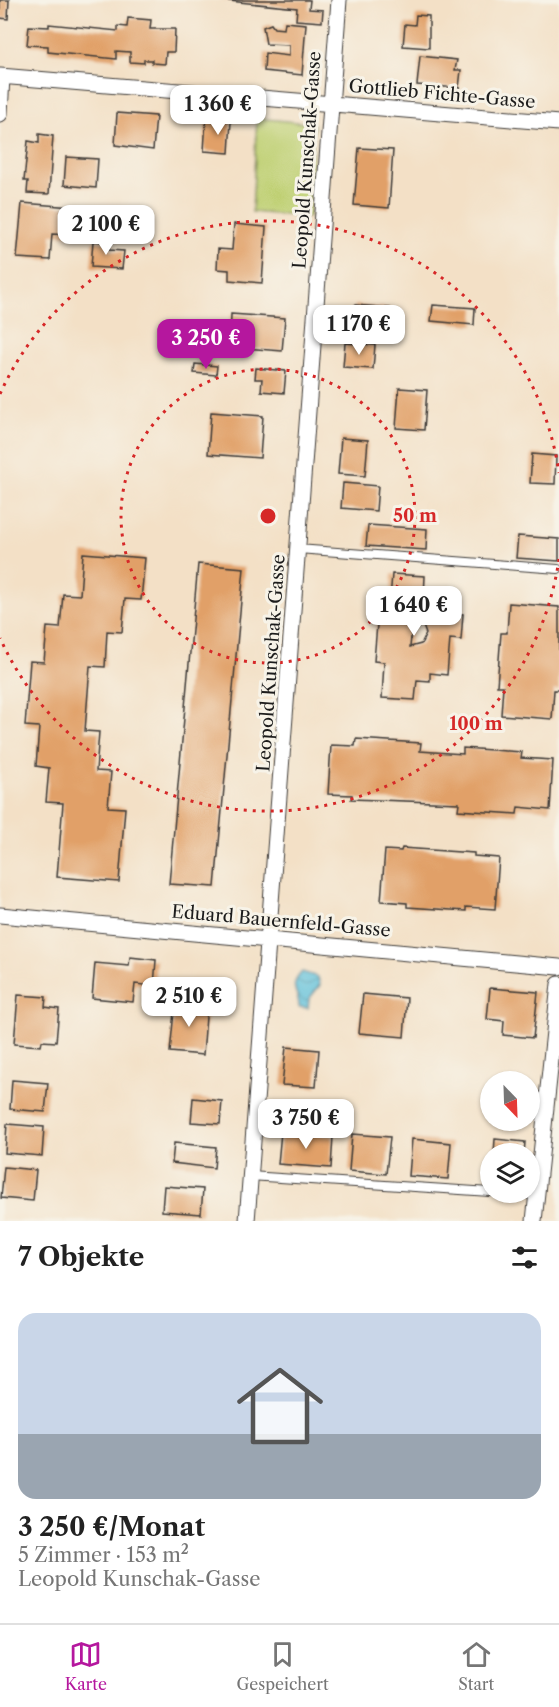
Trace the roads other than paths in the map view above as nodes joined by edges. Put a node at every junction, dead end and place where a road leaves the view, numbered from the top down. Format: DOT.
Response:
graph roads {
  1 [pos="339,0"];
  2 [pos="1,77"];
  3 [pos="331,105"];
  4 [pos="0,114"];
  5 [pos="559,123"];
  6 [pos="298,549"];
  7 [pos="558,569"];
  8 [pos="0,915"];
  9 [pos="270,939"];
  10 [pos="559,967"];
  11 [pos="559,984"];
  12 [pos="540,1166"];
  13 [pos="250,1176"];
  14 [pos="480,1191"];
  15 [pos="536,1203"];
  16 [pos="247,1221"];
  17 [pos="534,1221"];
  1 -- 3 [label="street, Leopold Kunschak-Gasse"];
  2 -- 3 [label="street, Gottlieb Fichte-Gasse"];
  2 -- 4 [label="street"];
  3 -- 5 [label="street, Gottlieb Fichte-Gasse"];
  3 -- 6 [label="street, Leopold Kunschak-Gasse"];
  6 -- 7 [label="lane"];
  6 -- 9 [label="street, Leopold Kunschak-Gasse"];
  8 -- 9 [label="street, Eduard Bauernfeld-Gasse"];
  9 -- 10 [label="street, Eduard Bauernfeld-Gasse"];
  9 -- 13 [label="street, Leopold Kunschak-Gasse"];
  11 -- 12 [label="street"];
  13 -- 14 [label="lane"];
  13 -- 16 [label="street, Leopold Kunschak-Gasse"];
  15 -- 17 [label="street"];
}
